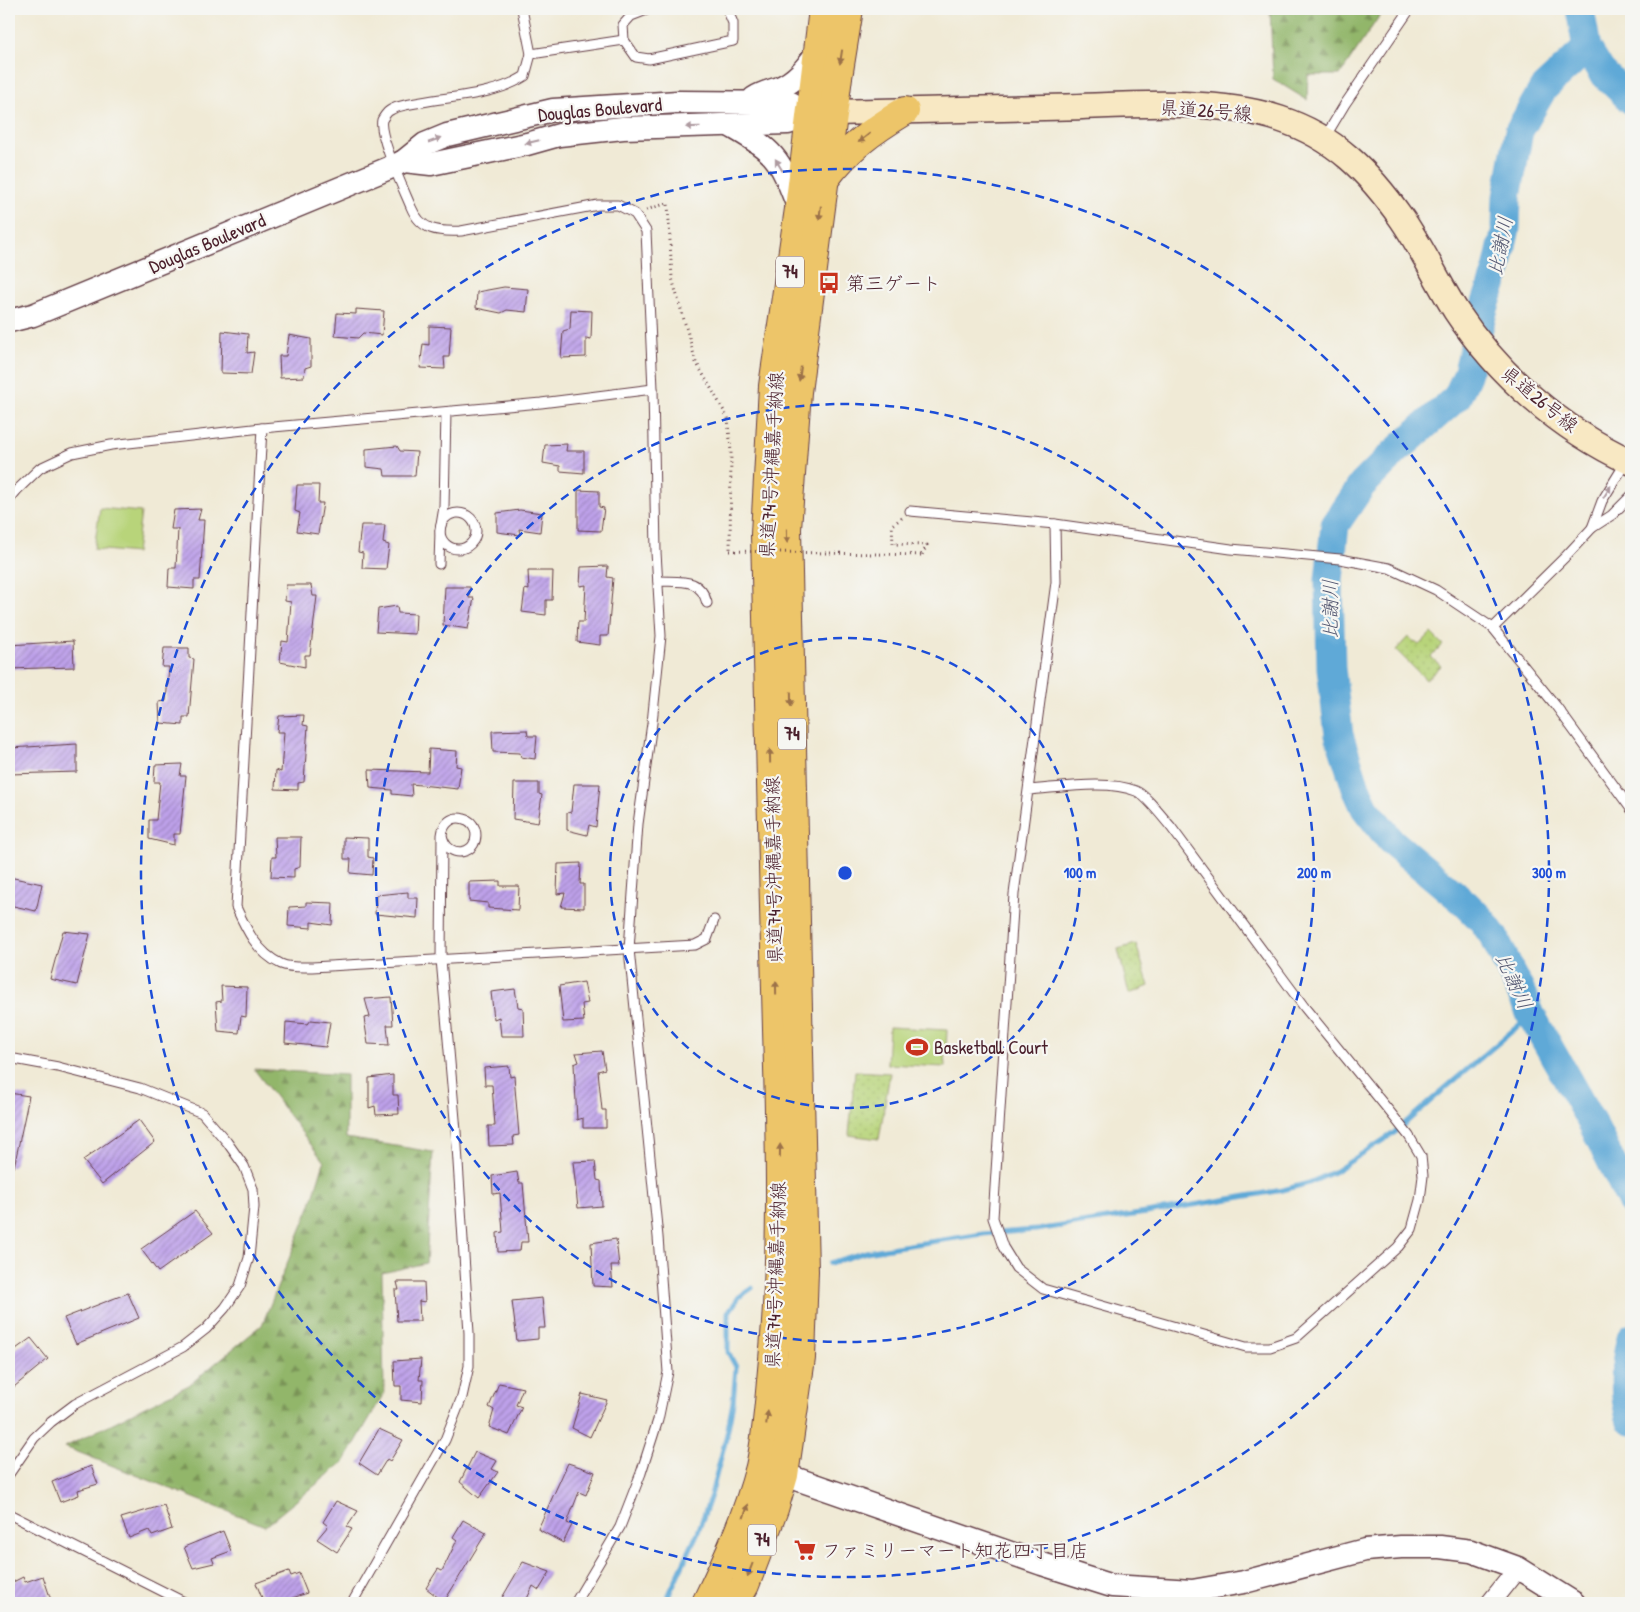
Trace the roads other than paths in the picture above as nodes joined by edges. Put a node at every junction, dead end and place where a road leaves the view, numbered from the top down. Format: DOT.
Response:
graph roads {
  1 [pos="522,9"];
  2 [pos="649,9"];
  3 [pos="727,9"];
  4 [pos="823,9"];
  5 [pos="848,9"];
  6 [pos="1410,9"];
  7 [pos="624,40"];
  8 [pos="531,54"];
  9 [pos="816,54"];
  10 [pos="746,103"];
  11 [pos="904,111"];
  12 [pos="822,113"];
  13 [pos="729,125"];
  14 [pos="1324,139"];
  15 [pos="399,163"];
  16 [pos="825,179"];
  17 [pos="799,209"];
  18 [pos="9,321"];
  19 [pos="653,388"];
  20 [pos="446,412"];
  21 [pos="262,428"];
  22 [pos="1629,461"];
  23 [pos="1631,496"];
  24 [pos="9,500"];
  25 [pos="910,511"];
  26 [pos="1054,524"];
  27 [pos="1592,528"];
  28 [pos="440,530"];
  29 [pos="439,564"];
  30 [pos="658,581"];
  31 [pos="707,603"];
  32 [pos="1493,628"];
  33 [pos="1028,790"];
  34 [pos="1631,809"];
  35 [pos="442,835"];
  36 [pos="714,920"];
  37 [pos="628,949"];
  38 [pos="441,959"];
  39 [pos="9,1058"];
  40 [pos="772,1470"];
  41 [pos="9,1474"];
  42 [pos="9,1514"];
  43 [pos="1518,1568"];
  44 [pos="186,1603"];
  45 [pos="352,1603"];
  46 [pos="575,1603"];
  47 [pos="706,1603"];
  48 [pos="735,1603"];
  49 [pos="1490,1603"];
  50 [pos="1574,1603"];
  1 -- 8 [label="lane"];
  2 -- 7 [label="lane"];
  3 -- 7 [label="lane"];
  4 -- 9 [label="main road, 県道74号沖縄嘉手納線 / 74"];
  5 -- 12 [label="main road, 74, one-way"];
  6 -- 14 [label="lane"];
  7 -- 8 [label="lane"];
  8 -- 15 [label="lane"];
  9 -- 10 [label="street"];
  9 -- 12 [label="main road, 県道74号沖縄嘉手納線 / 74"];
  10 -- 12 [label="street, Douglas Boulevard"];
  15 -- 10 [label="street, Douglas Boulevard, one-way"];
  11 -- 12 [label="main road, 県道26号線"];
  11 -- 14 [label="main road, 県道26号線"];
  11 -- 16 [label="main road, one-way"];
  12 -- 13 [label="street, Douglas Boulevard"];
  12 -- 16 [label="main road, 県道74号沖縄嘉手納線 / 74"];
  12 -- 17 [label="main road, 県道74号沖縄嘉手納線 / 74"];
  13 -- 15 [label="street, Douglas Boulevard, one-way"];
  17 -- 13 [label="street, one-way"];
  14 -- 22 [label="main road, 県道26号線"];
  15 -- 18 [label="street, Douglas Boulevard"];
  15 -- 19 [label="lane"];
  16 -- 40 [label="main road, 県道74号沖縄嘉手納線 / 74, one-way"];
  40 -- 17 [label="main road, 県道74号沖縄嘉手納線 / 74, one-way"];
  19 -- 20 [label="lane"];
  19 -- 30 [label="lane"];
  20 -- 21 [label="lane"];
  20 -- 28 [label="lane"];
  21 -- 24 [label="lane"];
  21 -- 38 [label="lane"];
  27 -- 22 [label="lane, one-way"];
  23 -- 27 [label="lane"];
  25 -- 26 [label="lane"];
  26 -- 32 [label="lane"];
  26 -- 33 [label="lane"];
  27 -- 32 [label="lane"];
  28 -- 28 [label="lane"];
  28 -- 29 [label="lane"];
  30 -- 31 [label="lane"];
  30 -- 37 [label="lane"];
  32 -- 34 [label="lane"];
  33 -- 33 [label="lane"];
  35 -- 38 [label="lane"];
  36 -- 37 [label="lane"];
  37 -- 38 [label="lane"];
  37 -- 46 [label="lane"];
  38 -- 45 [label="lane"];
  39 -- 41 [label="lane"];
  40 -- 43 [label="street"];
  47 -- 40 [label="main road, 県道74号沖縄嘉手納線 / 74, one-way"];
  40 -- 48 [label="main road, 県道74号沖縄嘉手納線 / 74, one-way"];
  42 -- 44 [label="lane"];
  43 -- 49 [label="street"];
  43 -- 50 [label="street"];
}
